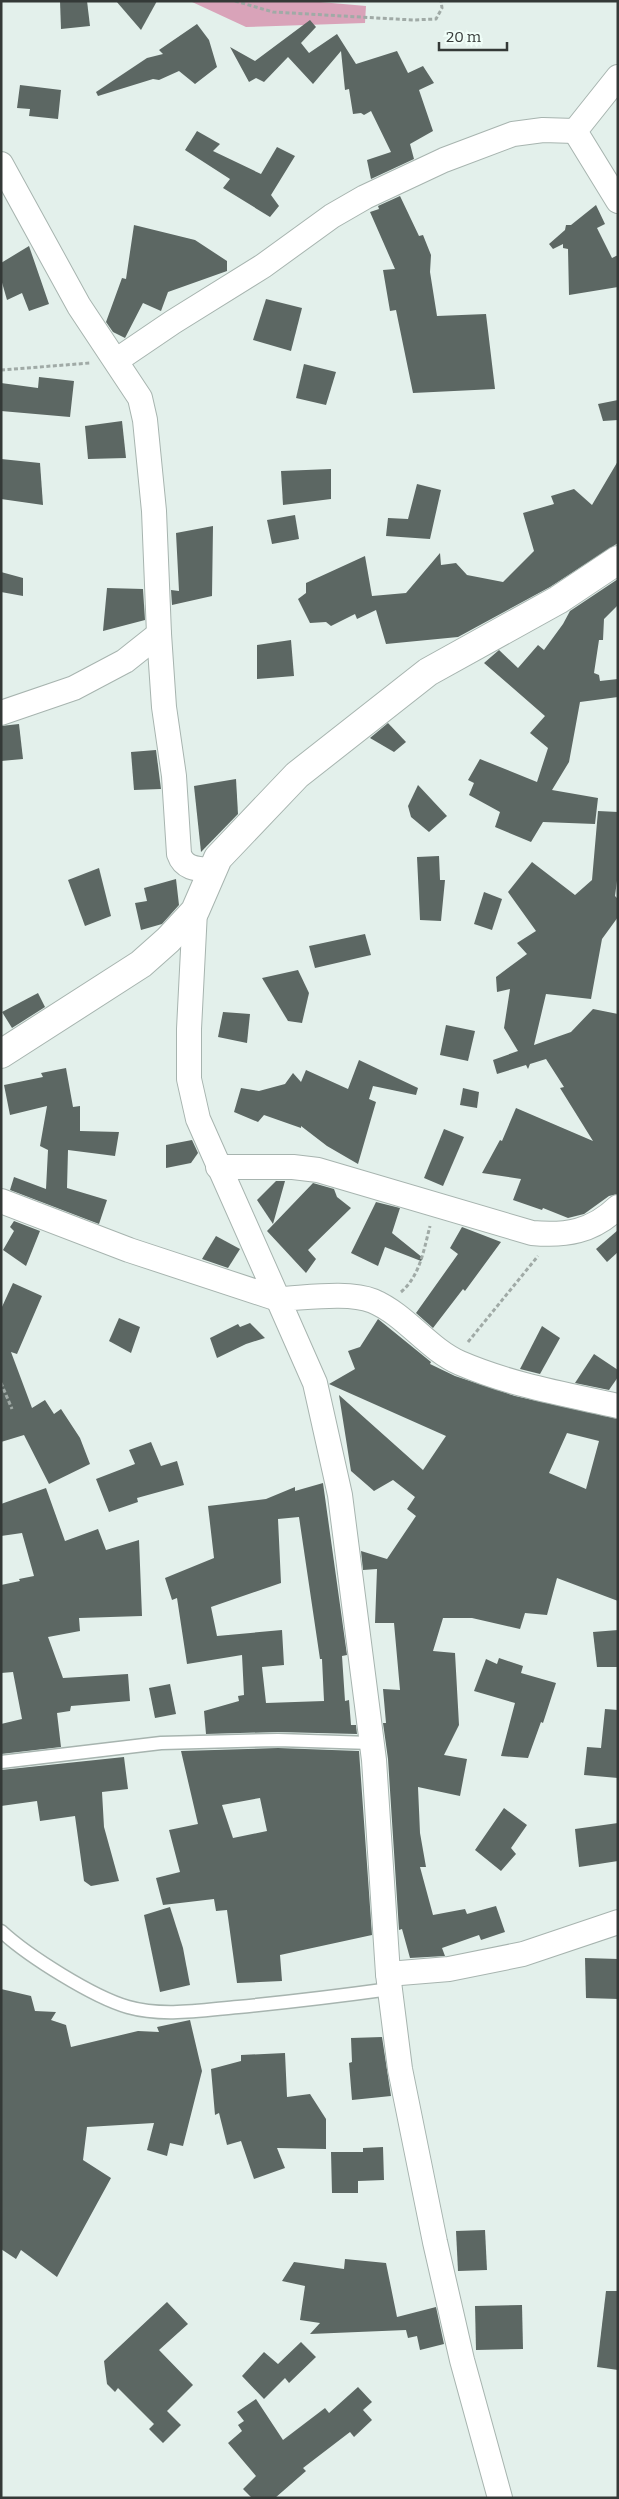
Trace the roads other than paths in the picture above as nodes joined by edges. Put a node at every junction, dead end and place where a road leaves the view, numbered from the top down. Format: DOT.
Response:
graph roads {
  1 [pos="618,77"];
  2 [pos="575,132"];
  3 [pos="1,164"];
  4 [pos="618,201"];
  5 [pos="117,360"];
  6 [pos="618,560"];
  7 [pos="159,634"];
  8 [pos="1,712"];
  9 [pos="211,870"];
  10 [pos="195,911"];
  11 [pos="1,1054"];
  12 [pos="218,1167"];
  13 [pos="1,1201"];
  14 [pos="618,1206"];
  15 [pos="278,1300"];
  16 [pos="618,1406"];
  17 [pos="372,1743"];
  18 [pos="1,1762"];
  19 [pos="618,1922"];
  20 [pos="1,1931"];
  21 [pos="389,1982"];
  22 [pos="500,2498"];
  1 -- 2 [label="street"];
  2 -- 4 [label="street"];
  2 -- 5 [label="street"];
  3 -- 5 [label="street"];
  5 -- 7 [label="street"];
  6 -- 9 [label="street"];
  7 -- 8 [label="street"];
  7 -- 9 [label="street"];
  9 -- 10 [label="street"];
  10 -- 11 [label="street"];
  10 -- 12 [label="street"];
  12 -- 14 [label="street"];
  12 -- 15 [label="street"];
  13 -- 15 [label="street"];
  15 -- 16 [label="street"];
  15 -- 17 [label="street"];
  17 -- 18 [label="lane"];
  17 -- 21 [label="street"];
  19 -- 21 [label="street"];
  20 -- 21 [label="lane"];
  21 -- 22 [label="street"];
}
